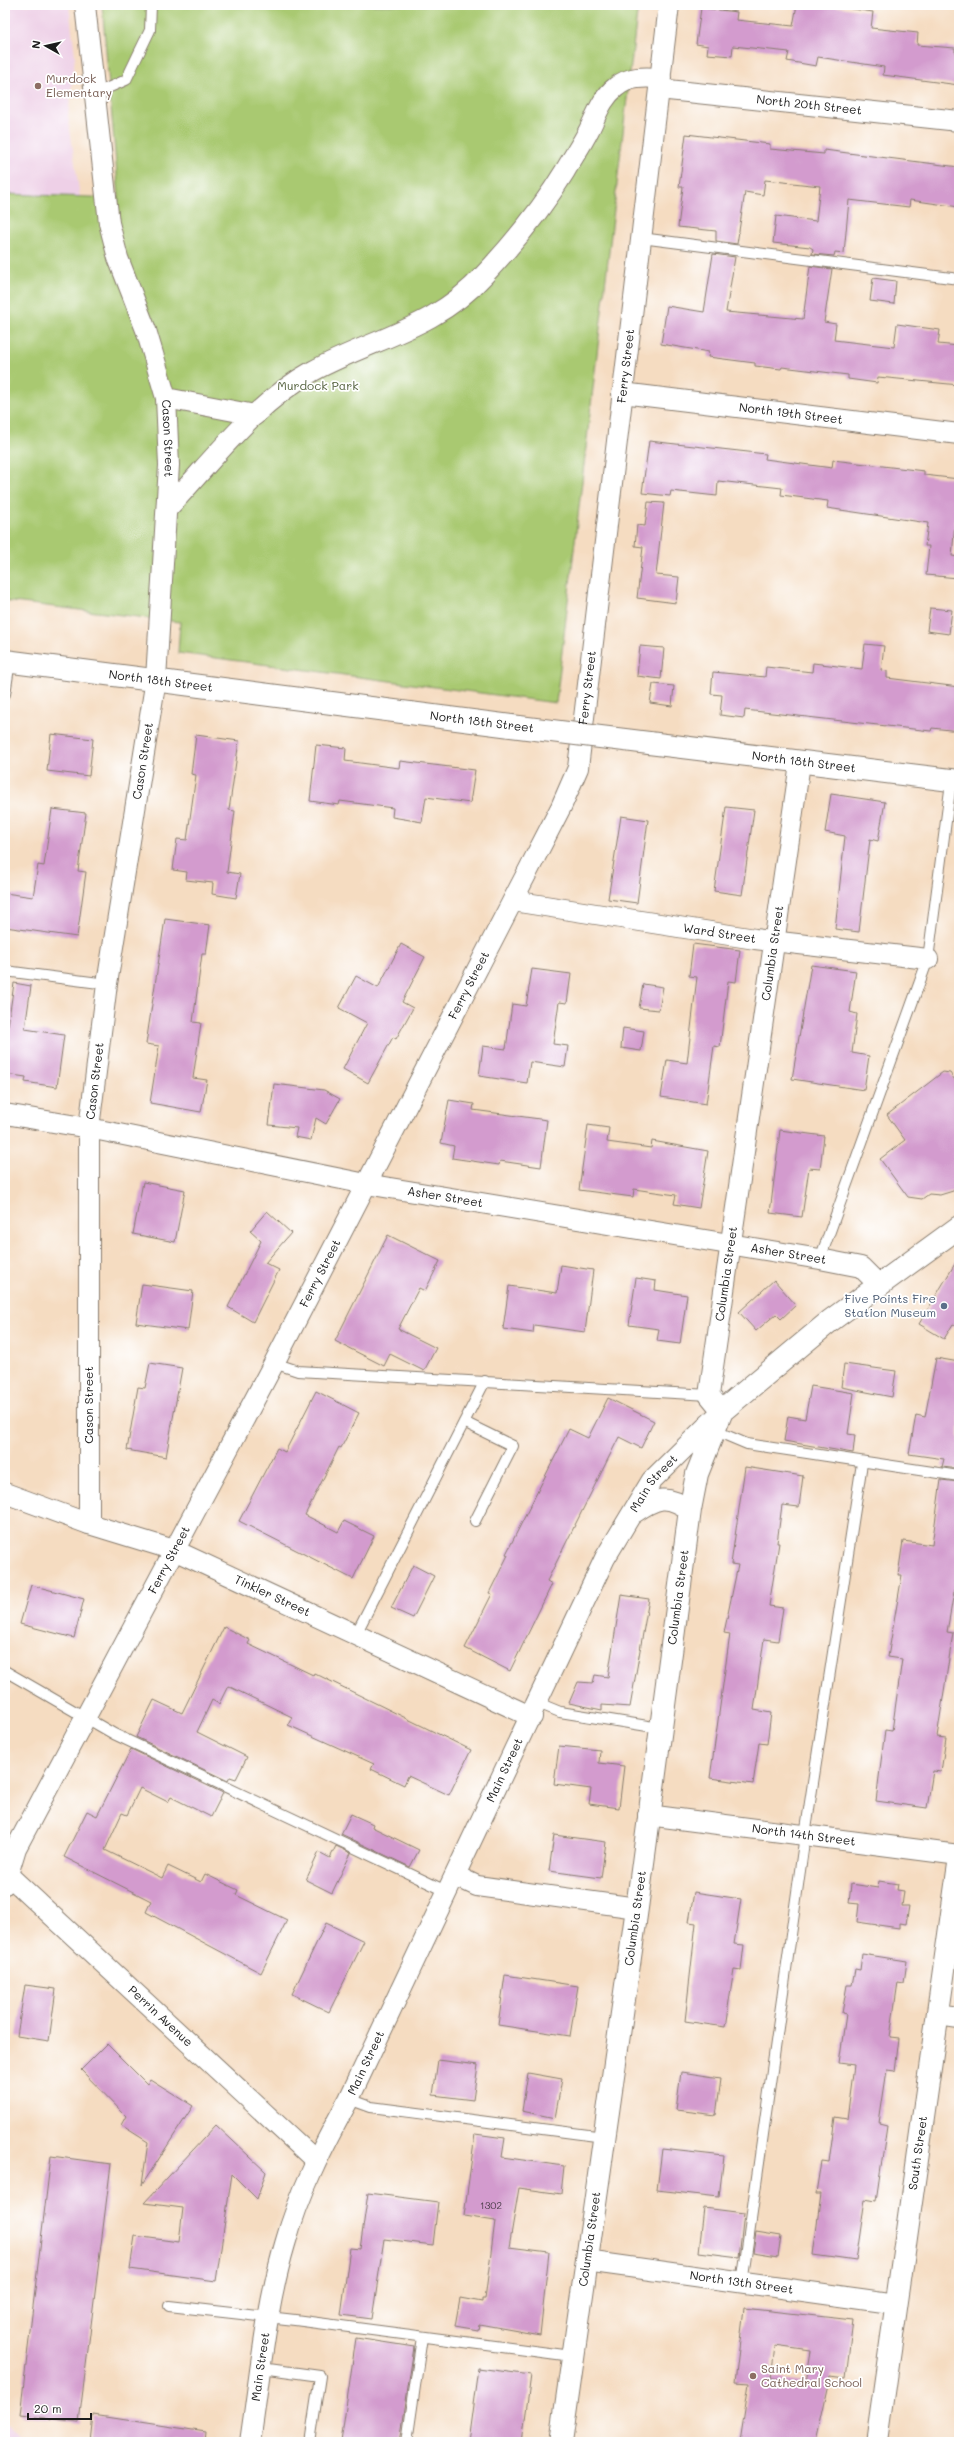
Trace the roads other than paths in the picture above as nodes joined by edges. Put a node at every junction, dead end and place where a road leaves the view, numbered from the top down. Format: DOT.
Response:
graph roads {
  1 [pos="85,5"];
  2 [pos="151,5"];
  3 [pos="669,5"];
  4 [pos="660,83"];
  5 [pos="94,94"];
  6 [pos="959,121"];
  7 [pos="641,238"];
  8 [pos="959,279"];
  9 [pos="622,393"];
  10 [pos="166,398"];
  11 [pos="255,415"];
  12 [pos="959,434"];
  13 [pos="168,508"];
  14 [pos="7,661"];
  15 [pos="156,679"];
  16 [pos="5,694"];
  17 [pos="800,763"];
  18 [pos="955,785"];
  19 [pos="513,901"];
  20 [pos="773,941"];
  21 [pos="928,959"];
  22 [pos="5,971"];
  23 [pos="107,984"];
  24 [pos="5,1114"];
  25 [pos="89,1128"];
  26 [pos="366,1184"];
  27 [pos="959,1227"];
  28 [pos="731,1244"];
  29 [pos="820,1259"];
  30 [pos="880,1286"];
  31 [pos="274,1364"];
  32 [pos="484,1382"];
  33 [pos="716,1403"];
  34 [pos="464,1422"];
  35 [pos="716,1432"];
  36 [pos="862,1462"];
  37 [pos="959,1476"];
  38 [pos="5,1493"];
  39 [pos="690,1510"];
  40 [pos="634,1513"];
  41 [pos="475,1521"];
  42 [pos="89,1524"];
  43 [pos="174,1550"];
  44 [pos="356,1634"];
  45 [pos="5,1671"];
  46 [pos="535,1710"];
  47 [pos="85,1718"];
  48 [pos="660,1728"];
  49 [pos="648,1815"];
  50 [pos="805,1835"];
  51 [pos="959,1855"];
  52 [pos="959,1864"];
  53 [pos="6,1876"];
  54 [pos="452,1884"];
  55 [pos="637,1908"];
  56 [pos="938,2015"];
  57 [pos="959,2018"];
  58 [pos="349,2099"];
  59 [pos="604,2137"];
  60 [pos="316,2160"];
  61 [pos="586,2261"];
  62 [pos="742,2284"];
  63 [pos="897,2304"];
  64 [pos="169,2306"];
  65 [pos="269,2316"];
  66 [pos="422,2337"];
  67 [pos="572,2356"];
  68 [pos="261,2368"];
  69 [pos="250,2442"];
  70 [pos="310,2442"];
  71 [pos="407,2442"];
  72 [pos="561,2442"];
  73 [pos="877,2442"];
  1 -- 5 [label="street, Cason Street"];
  2 -- 5 [label="lane"];
  3 -- 4 [label="street, Ferry Street"];
  4 -- 6 [label="street, North 20th Street"];
  4 -- 7 [label="street, Ferry Street"];
  4 -- 11 [label="street, North 20th Street"];
  5 -- 10 [label="street, Cason Street"];
  7 -- 8 [label="lane"];
  7 -- 9 [label="street, Ferry Street"];
  9 -- 12 [label="street, North 19th Street"];
  9 -- 19 [label="street, Ferry Street"];
  10 -- 11 [label="street"];
  10 -- 13 [label="street, Cason Street"];
  11 -- 13 [label="street, North 20th Street"];
  13 -- 15 [label="street, Cason Street"];
  14 -- 15 [label="main road, North 18th Street"];
  14 -- 16 [label="lane"];
  15 -- 17 [label="main road, North 18th Street, bridge"];
  15 -- 23 [label="street, Cason Street"];
  17 -- 18 [label="main road, North 18th Street"];
  17 -- 20 [label="street, Columbia Street"];
  18 -- 21 [label="lane"];
  19 -- 20 [label="street, Ward Street"];
  19 -- 26 [label="street, Ferry Street"];
  20 -- 21 [label="street, Ward Street"];
  20 -- 28 [label="street, Columbia Street"];
  21 -- 29 [label="lane"];
  22 -- 23 [label="lane"];
  23 -- 25 [label="street, Cason Street"];
  24 -- 25 [label="street, Asher Street"];
  25 -- 26 [label="street, Asher Street"];
  25 -- 42 [label="street, Cason Street"];
  26 -- 28 [label="street, Asher Street"];
  26 -- 31 [label="street, Ferry Street"];
  27 -- 30 [label="main road, Main Street"];
  28 -- 29 [label="street, Asher Street"];
  28 -- 33 [label="street, Columbia Street"];
  29 -- 30 [label="street, Asher Street"];
  30 -- 33 [label="main road, Main Street"];
  31 -- 32 [label="lane"];
  31 -- 43 [label="street, Ferry Street"];
  32 -- 33 [label="lane"];
  32 -- 34 [label="lane"];
  33 -- 35 [label="main road, Columbia Street"];
  33 -- 40 [label="street, Main Street"];
  34 -- 41 [label="lane"];
  34 -- 44 [label="lane"];
  35 -- 36 [label="lane"];
  35 -- 39 [label="main road, Columbia Street"];
  36 -- 37 [label="lane"];
  36 -- 50 [label="lane"];
  38 -- 42 [label="street, Tinkler Street"];
  39 -- 40 [label="street"];
  39 -- 48 [label="main road, Columbia Street"];
  40 -- 46 [label="street, Main Street"];
  42 -- 43 [label="street, Tinkler Street"];
  43 -- 44 [label="street, Tinkler Street"];
  43 -- 47 [label="street, Ferry Street"];
  44 -- 46 [label="street, Tinkler Street"];
  45 -- 47 [label="lane"];
  46 -- 48 [label="lane"];
  46 -- 54 [label="street, Main Street"];
  47 -- 53 [label="street, Ferry Street"];
  47 -- 54 [label="lane"];
  48 -- 49 [label="main road, Columbia Street"];
  49 -- 50 [label="street, North 14th Street"];
  49 -- 55 [label="main road, Columbia Street"];
  50 -- 51 [label="street, North 14th Street"];
  50 -- 62 [label="lane"];
  52 -- 56 [label="main road, South Street"];
  53 -- 60 [label="street, Perrin Avenue"];
  54 -- 55 [label="street"];
  54 -- 58 [label="street, Main Street"];
  55 -- 59 [label="main road, Columbia Street"];
  56 -- 57 [label="street"];
  56 -- 63 [label="main road, South Street"];
  58 -- 59 [label="lane"];
  58 -- 60 [label="street, Main Street"];
  59 -- 61 [label="main road, Columbia Street"];
  60 -- 65 [label="street, Main Street"];
  61 -- 62 [label="street, North 13th Street"];
  61 -- 67 [label="main road, Columbia Street"];
  62 -- 63 [label="street, North 13th Street"];
  63 -- 73 [label="main road, South Street"];
  64 -- 65 [label="lane"];
  65 -- 66 [label="lane"];
  65 -- 68 [label="street, Main Street"];
  66 -- 67 [label="lane"];
  66 -- 71 [label="lane"];
  67 -- 72 [label="main road, Columbia Street"];
  68 -- 69 [label="street, Main Street"];
  68 -- 70 [label="lane"];
}
